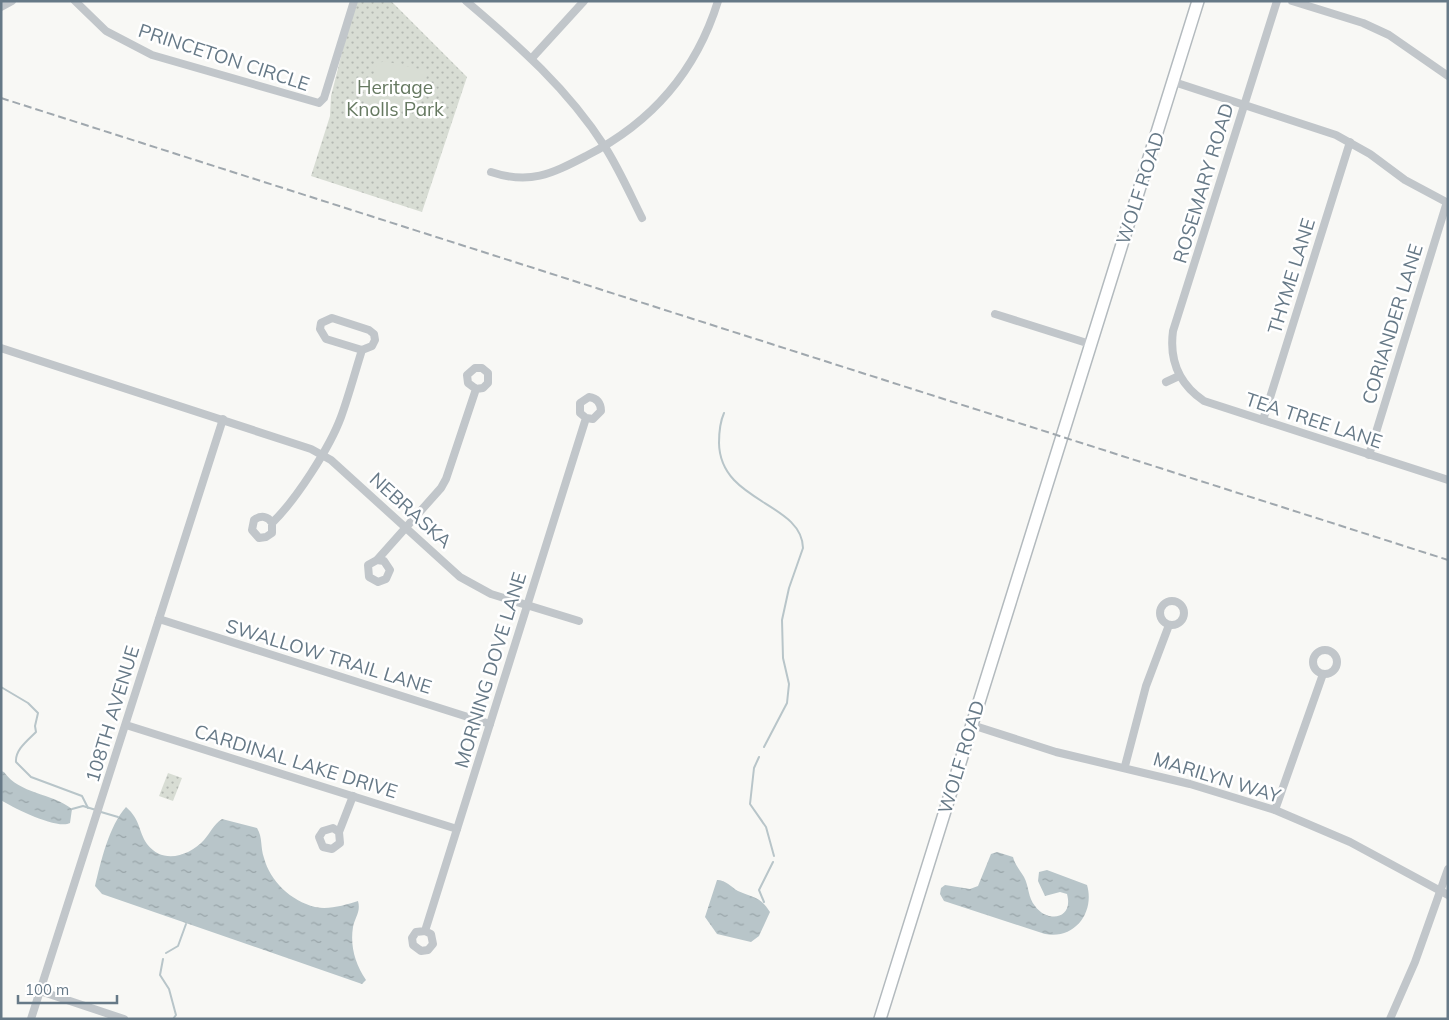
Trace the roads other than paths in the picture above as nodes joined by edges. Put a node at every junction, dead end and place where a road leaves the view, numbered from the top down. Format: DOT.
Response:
graph roads {
  1 [pos="12,1"];
  2 [pos="75,1"];
  3 [pos="354,1"];
  4 [pos="466,1"];
  5 [pos="584,1"];
  6 [pos="718,1"];
  7 [pos="1198,1"];
  8 [pos="1277,1"];
  9 [pos="1292,1"];
  10 [pos="1,7"];
  11 [pos="532,58"];
  12 [pos="1448,76"];
  13 [pos="1174,82"];
  14 [pos="1245,104"];
  15 [pos="1350,142"];
  16 [pos="604,147"];
  17 [pos="492,172"];
  18 [pos="1447,202"];
  19 [pos="642,218"];
  20 [pos="995,314"];
  21 [pos="1090,344"];
  22 [pos="1,348"];
  23 [pos="362,350"];
  24 [pos="1179,376"];
  25 [pos="1166,382"];
  26 [pos="476,389"];
  27 [pos="586,418"];
  28 [pos="223,419"];
  29 [pos="1262,420"];
  30 [pos="321,454"];
  31 [pos="1369,455"];
  32 [pos="1448,480"];
  33 [pos="272,523"];
  34 [pos="406,527"];
  35 [pos="377,560"];
  36 [pos="528,605"];
  37 [pos="159,619"];
  38 [pos="579,621"];
  39 [pos="1169,625"];
  40 [pos="1323,674"];
  41 [pos="490,724"];
  42 [pos="126,725"];
  43 [pos="972,725"];
  44 [pos="1125,766"];
  45 [pos="353,796"];
  46 [pos="1275,810"];
  47 [pos="457,829"];
  48 [pos="339,832"];
  49 [pos="1448,869"];
  50 [pos="1445,893"];
  51 [pos="425,930"];
  52 [pos="40,991"];
  53 [pos="111,1017"];
  54 [pos="32,1019"];
  55 [pos="124,1019"];
  56 [pos="880,1019"];
  57 [pos="1390,1019"];
  1 -- 10 [label="street"];
  2 -- 3 [label="street, PRINCETON CIRCLE"];
  4 -- 11 [label="street"];
  5 -- 11 [label="street"];
  6 -- 16 [label="street"];
  7 -- 13 [label="main road, WOLF ROAD"];
  8 -- 14 [label="street, ROSEMARY ROAD"];
  9 -- 12 [label="street"];
  11 -- 16 [label="street"];
  13 -- 14 [label="street"];
  13 -- 21 [label="main road, WOLF ROAD"];
  14 -- 15 [label="street"];
  14 -- 24 [label="street, ROSEMARY ROAD"];
  15 -- 18 [label="street"];
  15 -- 29 [label="street, THYME LANE"];
  16 -- 17 [label="street"];
  16 -- 19 [label="street"];
  18 -- 31 [label="street, CORIANDER LANE"];
  20 -- 21 [label="street"];
  21 -- 43 [label="main road, WOLF ROAD"];
  22 -- 28 [label="street, NEBRASKA"];
  23 -- 23 [label="street"];
  23 -- 30 [label="street"];
  24 -- 25 [label="street"];
  24 -- 29 [label="street, TEA TREE LANE"];
  26 -- 34 [label="street"];
  27 -- 36 [label="street, MORNING DOVE LANE"];
  28 -- 30 [label="street, NEBRASKA"];
  28 -- 37 [label="street, 108TH AVENUE"];
  29 -- 31 [label="street, TEA TREE LANE"];
  30 -- 33 [label="street"];
  30 -- 34 [label="street, NEBRASKA"];
  31 -- 32 [label="street, TEA TREE LANE"];
  34 -- 35 [label="street"];
  34 -- 36 [label="street, NEBRASKA"];
  36 -- 38 [label="street, NEBRASKA"];
  36 -- 41 [label="street, MORNING DOVE LANE"];
  37 -- 41 [label="street, SWALLOW TRAIL LANE"];
  37 -- 42 [label="street, 108TH AVENUE"];
  39 -- 44 [label="street"];
  40 -- 46 [label="street"];
  41 -- 47 [label="street, MORNING DOVE LANE"];
  42 -- 45 [label="street, CARDINAL LAKE DRIVE"];
  42 -- 52 [label="street, 108TH AVENUE"];
  43 -- 44 [label="street, MARILYN WAY"];
  43 -- 56 [label="main road, WOLF ROAD"];
  44 -- 46 [label="street, MARILYN WAY"];
  45 -- 47 [label="street, CARDINAL LAKE DRIVE"];
  45 -- 48 [label="street"];
  46 -- 50 [label="street, MARILYN WAY"];
  47 -- 51 [label="street, MORNING DOVE LANE"];
  49 -- 50 [label="street"];
  50 -- 57 [label="street"];
  52 -- 53 [label="street"];
  52 -- 54 [label="street, 108TH AVENUE"];
  53 -- 55 [label="street"];
}
